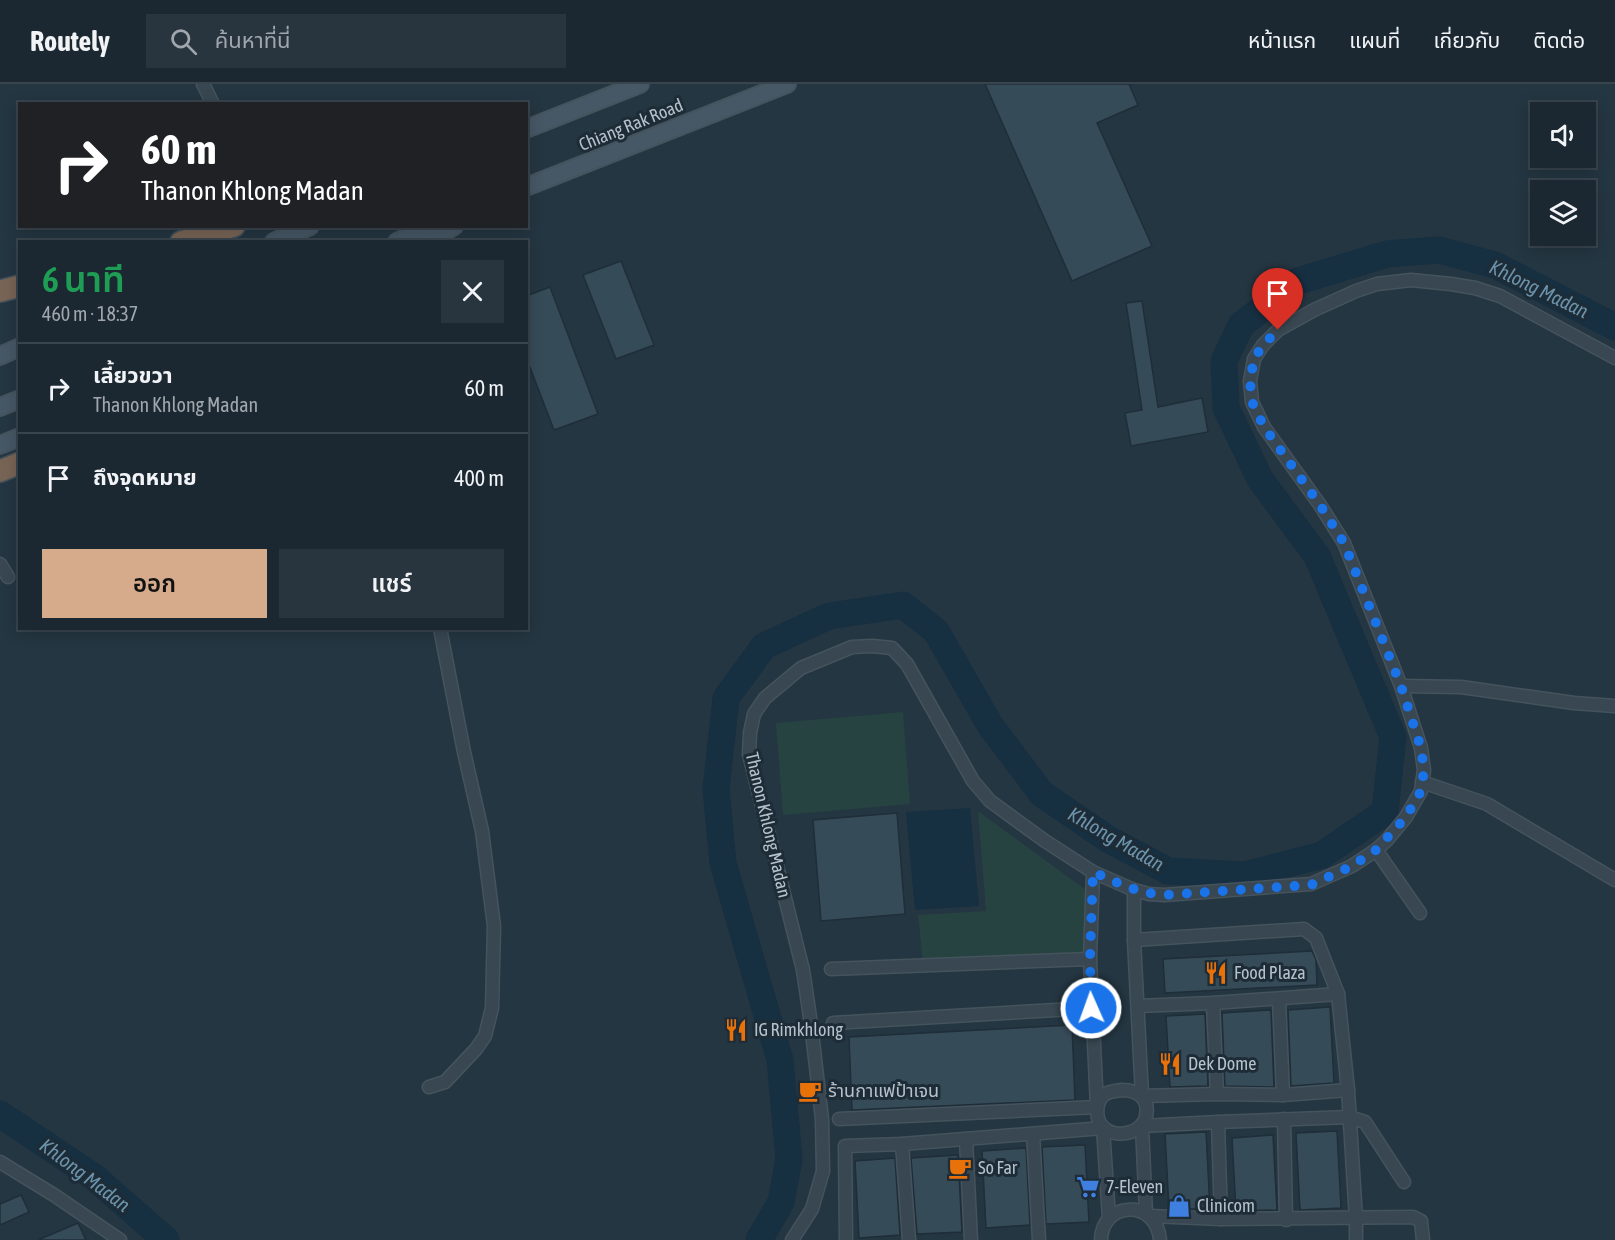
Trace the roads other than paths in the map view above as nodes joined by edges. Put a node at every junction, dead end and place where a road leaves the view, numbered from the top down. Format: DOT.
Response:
graph roads {
  1 [pos="203,84"];
  2 [pos="640,84"];
  3 [pos="785,85"];
  4 [pos="212,102"];
  5 [pos="528,128"];
  6 [pos="528,187"];
  7 [pos="227,228"];
  8 [pos="306,228"];
  9 [pos="428,228"];
  10 [pos="450,228"];
  11 [pos="188,240"];
  12 [pos="278,240"];
  13 [pos="402,240"];
  14 [pos="432,240"];
  15 [pos="18,286"];
  16 [pos="0,291"];
  17 [pos="18,348"];
  18 [pos="0,356"];
  19 [pos="1615,358"];
  20 [pos="18,400"];
  21 [pos="0,407"];
  22 [pos="18,438"];
  23 [pos="0,445"];
  24 [pos="18,464"];
  25 [pos="0,471"];
  26 [pos="0,564"];
  27 [pos="8,577"];
  28 [pos="440,630"];
  29 [pos="1401,686"];
  30 [pos="1615,706"];
  31 [pos="1422,782"];
  32 [pos="1376,850"];
  33 [pos="1093,872"];
  34 [pos="1615,880"];
  35 [pos="1134,890"];
  36 [pos="1420,913"];
  37 [pos="1134,940"];
  38 [pos="1090,959"];
  39 [pos="831,969"];
  40 [pos="1338,994"];
  41 [pos="1279,999"];
  42 [pos="1213,1003"];
  43 [pos="1138,1006"];
  44 [pos="1091,1008"];
  45 [pos="833,1023"];
  46 [pos="429,1087"];
  47 [pos="1348,1090"];
  48 [pos="1217,1094"];
  49 [pos="1283,1095"];
  50 [pos="1142,1096"];
  51 [pos="1097,1107"];
  52 [pos="1349,1117"];
  53 [pos="839,1119"];
  54 [pos="1284,1119"];
  55 [pos="1218,1122"];
  56 [pos="1142,1126"];
  57 [pos="1103,1128"];
  58 [pos="1033,1134"];
  59 [pos="966,1139"];
  60 [pos="902,1144"];
  61 [pos="0,1162"];
  62 [pos="1404,1182"];
  63 [pos="1148,1215"];
  64 [pos="1109,1218"];
  65 [pos="1356,1219"];
  66 [pos="1221,1220"];
  67 [pos="1286,1220"];
  68 [pos="120,1240"];
  69 [pos="792,1240"];
  70 [pos="846,1240"];
  71 [pos="909,1240"];
  72 [pos="971,1240"];
  73 [pos="1039,1240"];
  74 [pos="1101,1240"];
  75 [pos="1160,1240"];
  76 [pos="1356,1240"];
  77 [pos="1424,1240"];
  1 -- 4 [label="street"];
  2 -- 5 [label="main road, Chiang Rak Road"];
  3 -- 6 [label="main road, Chiang Rak Road"];
  7 -- 11 [label="highway"];
  8 -- 12 [label="main road"];
  9 -- 13 [label="main road"];
  10 -- 14 [label="main road"];
  15 -- 16 [label="highway"];
  17 -- 18 [label="main road"];
  19 -- 29 [label="street, Thanon Khlong Madan"];
  20 -- 21 [label="main road"];
  22 -- 23 [label="main road"];
  24 -- 25 [label="highway"];
  26 -- 27 [label="street"];
  28 -- 46 [label="street"];
  29 -- 30 [label="street"];
  29 -- 31 [label="street, Thanon Khlong Madan"];
  31 -- 32 [label="street, Thanon Khlong Madan"];
  31 -- 34 [label="street"];
  32 -- 35 [label="street, Thanon Khlong Madan"];
  32 -- 36 [label="street"];
  33 -- 35 [label="street, Thanon Khlong Madan"];
  33 -- 38 [label="street"];
  33 -- 69 [label="street, Thanon Khlong Madan"];
  35 -- 37 [label="street"];
  37 -- 40 [label="street"];
  37 -- 43 [label="street"];
  38 -- 39 [label="street"];
  38 -- 44 [label="street"];
  40 -- 41 [label="street"];
  40 -- 47 [label="street"];
  41 -- 42 [label="street"];
  41 -- 49 [label="street"];
  42 -- 43 [label="street"];
  42 -- 48 [label="street"];
  43 -- 50 [label="street"];
  44 -- 45 [label="street"];
  44 -- 51 [label="street"];
  47 -- 49 [label="street"];
  47 -- 52 [label="street"];
  48 -- 49 [label="street"];
  48 -- 50 [label="street"];
  50 -- 51 [label="street"];
  50 -- 56 [label="street"];
  51 -- 53 [label="street"];
  51 -- 57 [label="street"];
  52 -- 54 [label="street"];
  52 -- 62 [label="street"];
  52 -- 65 [label="street"];
  54 -- 55 [label="street"];
  54 -- 67 [label="street"];
  55 -- 56 [label="street"];
  55 -- 66 [label="street"];
  56 -- 57 [label="street"];
  56 -- 63 [label="street"];
  57 -- 58 [label="street"];
  57 -- 64 [label="street"];
  58 -- 59 [label="street"];
  58 -- 73 [label="street"];
  59 -- 60 [label="street"];
  59 -- 72 [label="street"];
  60 -- 70 [label="street"];
  60 -- 71 [label="street"];
  61 -- 68 [label="street"];
  63 -- 64 [label="street"];
  63 -- 66 [label="street"];
  63 -- 75 [label="street"];
  64 -- 74 [label="street"];
  65 -- 67 [label="street"];
  65 -- 76 [label="street"];
  65 -- 77 [label="street"];
  66 -- 67 [label="street"];
}
